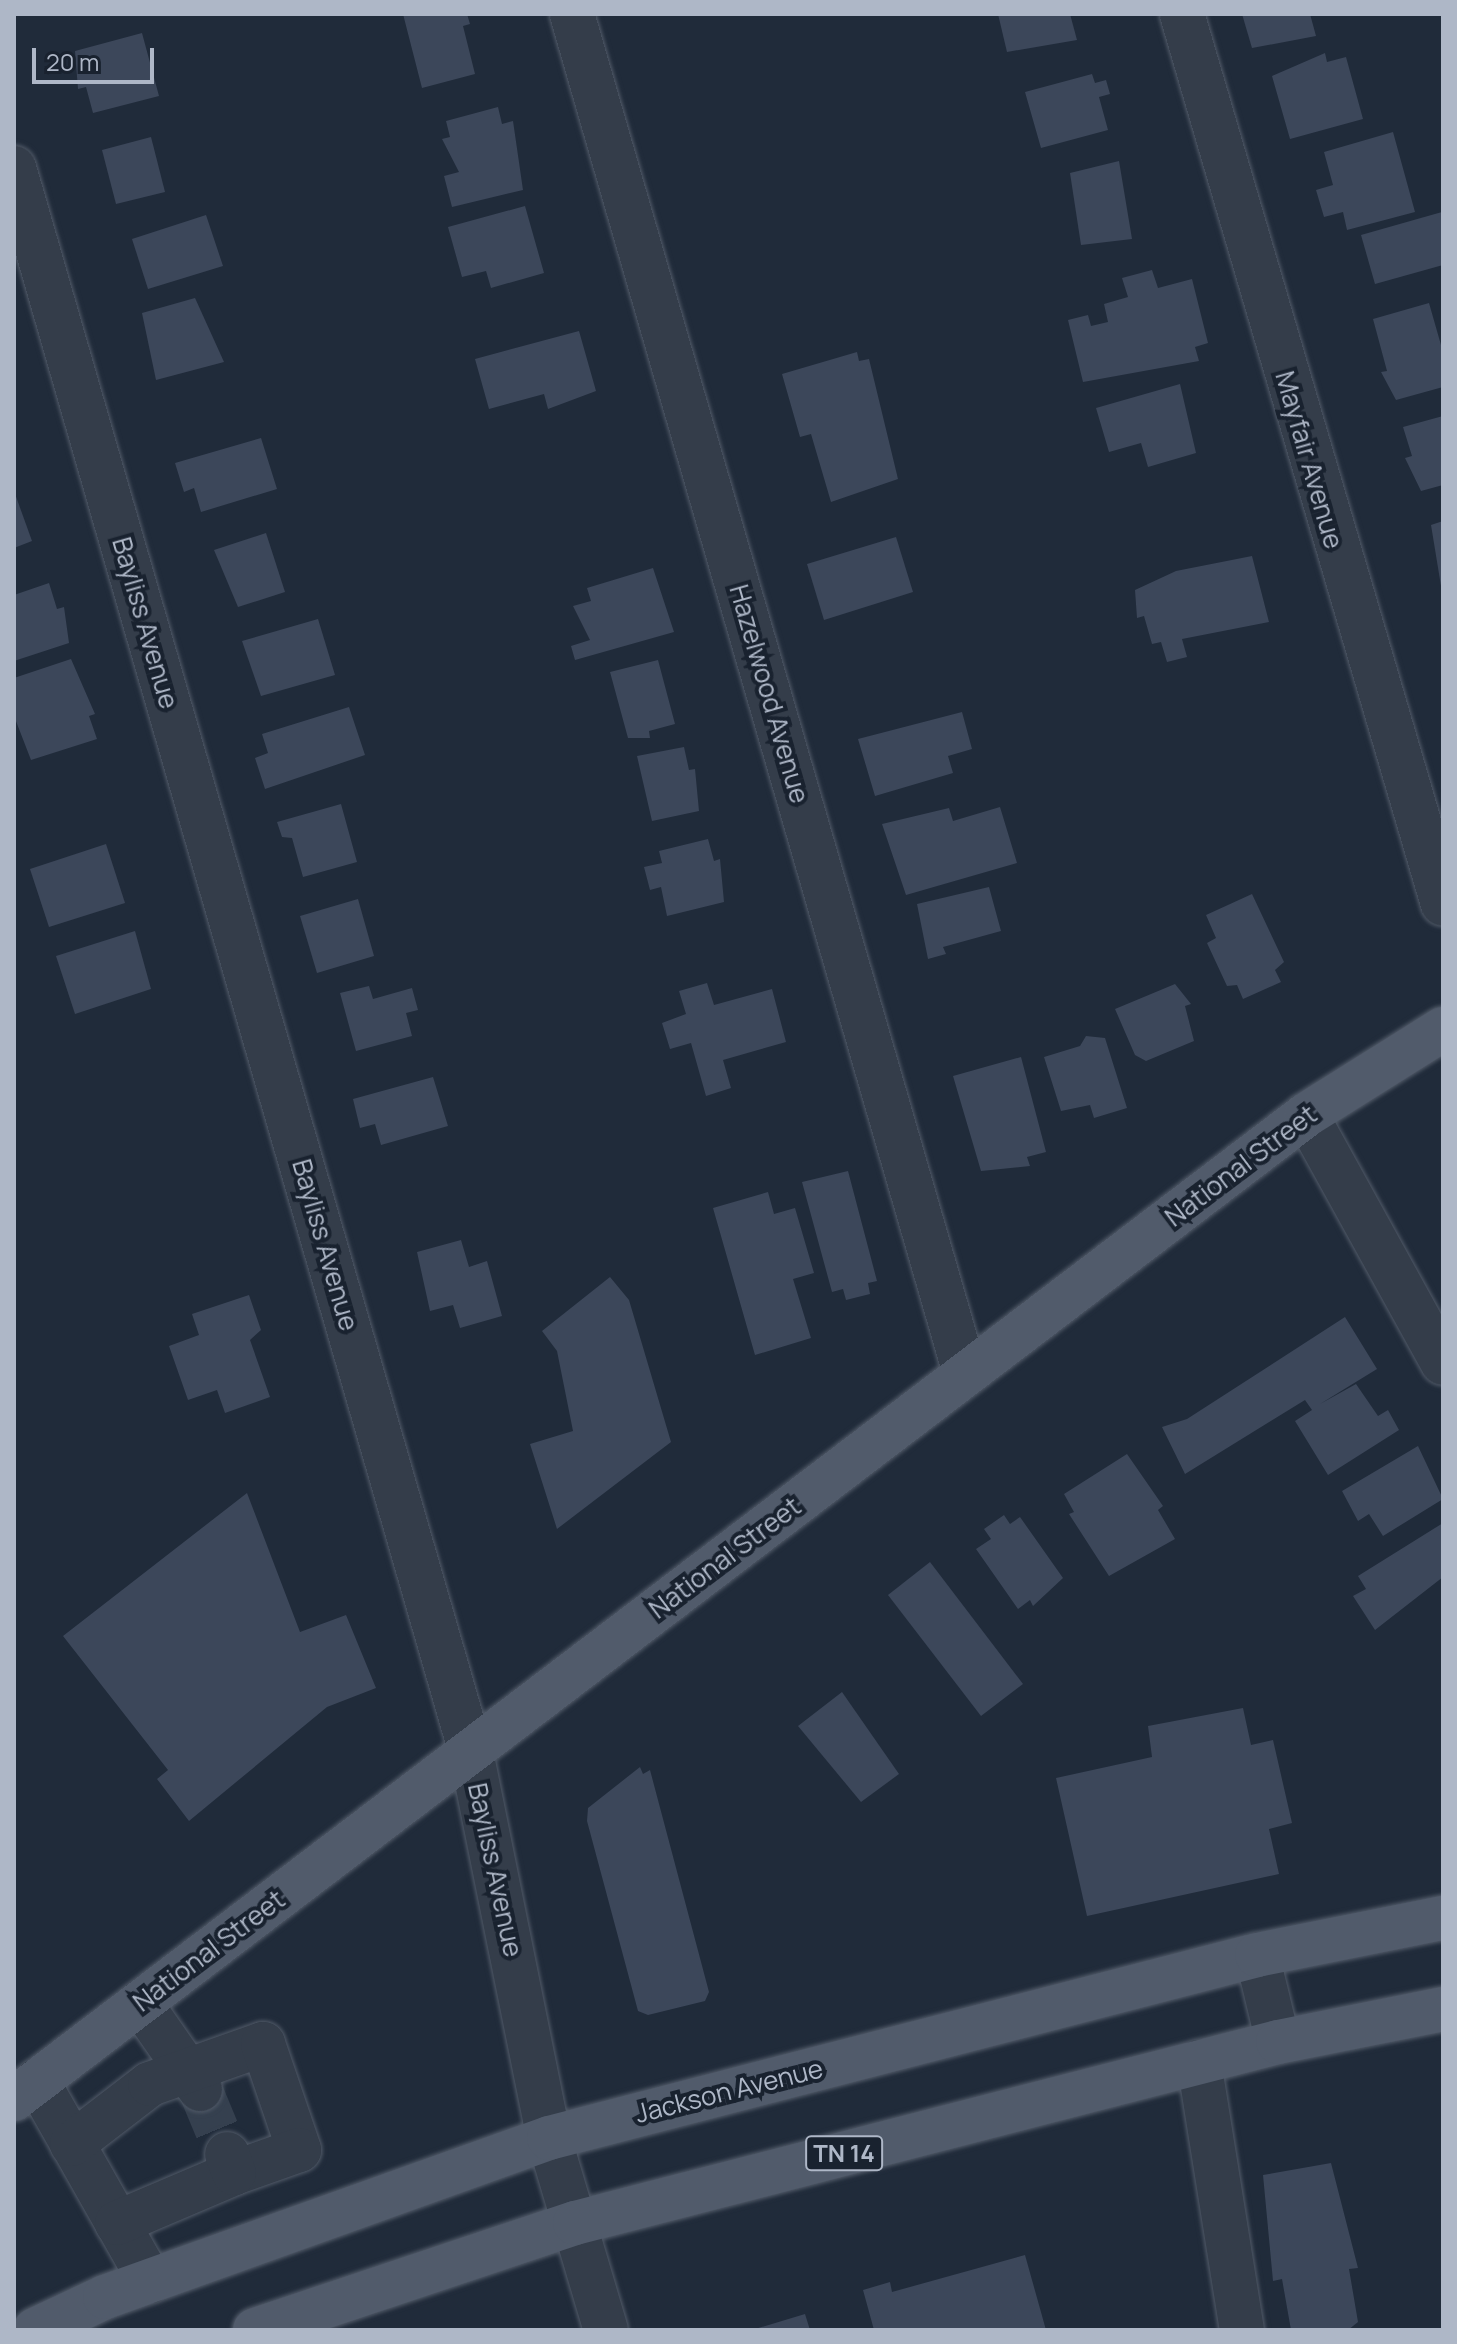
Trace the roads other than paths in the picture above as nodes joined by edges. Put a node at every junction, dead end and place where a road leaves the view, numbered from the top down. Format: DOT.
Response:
graph roads {
  1 [pos="572,14"];
  2 [pos="1182,14"];
  3 [pos="14,168"];
  4 [pos="1443,904"];
  5 [pos="1443,1029"];
  6 [pos="1306,1115"];
  7 [pos="1443,1363"];
  8 [pos="965,1373"];
  9 [pos="471,1752"];
  10 [pos="1443,1918"];
  11 [pos="1257,1955"];
  12 [pos="140,2003"];
  13 [pos="1443,2009"];
  14 [pos="1278,2042"];
  15 [pos="1199,2062"];
  16 [pos="197,2078"];
  17 [pos="25,2090"];
  18 [pos="549,2138"];
  19 [pos="72,2144"];
  20 [pos="117,2223"];
  21 [pos="575,2223"];
  22 [pos="150,2281"];
  23 [pos="35,2330"];
  24 [pos="255,2330"];
  25 [pos="606,2330"];
  26 [pos="1242,2330"];
  1 -- 8 [label="street, Hazelwood Avenue"];
  2 -- 4 [label="street, Mayfair Avenue"];
  3 -- 9 [label="street, Bayliss Avenue"];
  5 -- 6 [label="main road, National Street"];
  6 -- 7 [label="street"];
  6 -- 8 [label="main road, National Street"];
  8 -- 9 [label="main road, National Street"];
  9 -- 12 [label="main road, National Street"];
  9 -- 18 [label="street, Bayliss Avenue"];
  10 -- 11 [label="main road, Jackson Avenue"];
  11 -- 14 [label="street"];
  11 -- 18 [label="main road, Jackson Avenue"];
  12 -- 16 [label="street"];
  12 -- 17 [label="main road, National Street"];
  13 -- 14 [label="main road, TN 14"];
  14 -- 15 [label="main road, TN 14"];
  15 -- 21 [label="main road, TN 14"];
  15 -- 26 [label="street"];
  16 -- 19 [label="street"];
  16 -- 20 [label="street"];
  17 -- 19 [label="street"];
  18 -- 21 [label="street, Bayliss Avenue"];
  18 -- 22 [label="main road, Jackson Avenue"];
  19 -- 20 [label="street"];
  20 -- 22 [label="street"];
  21 -- 24 [label="main road, TN 14"];
  21 -- 25 [label="street, Bayliss Avenue"];
  22 -- 23 [label="main road, Jackson Avenue"];
}
